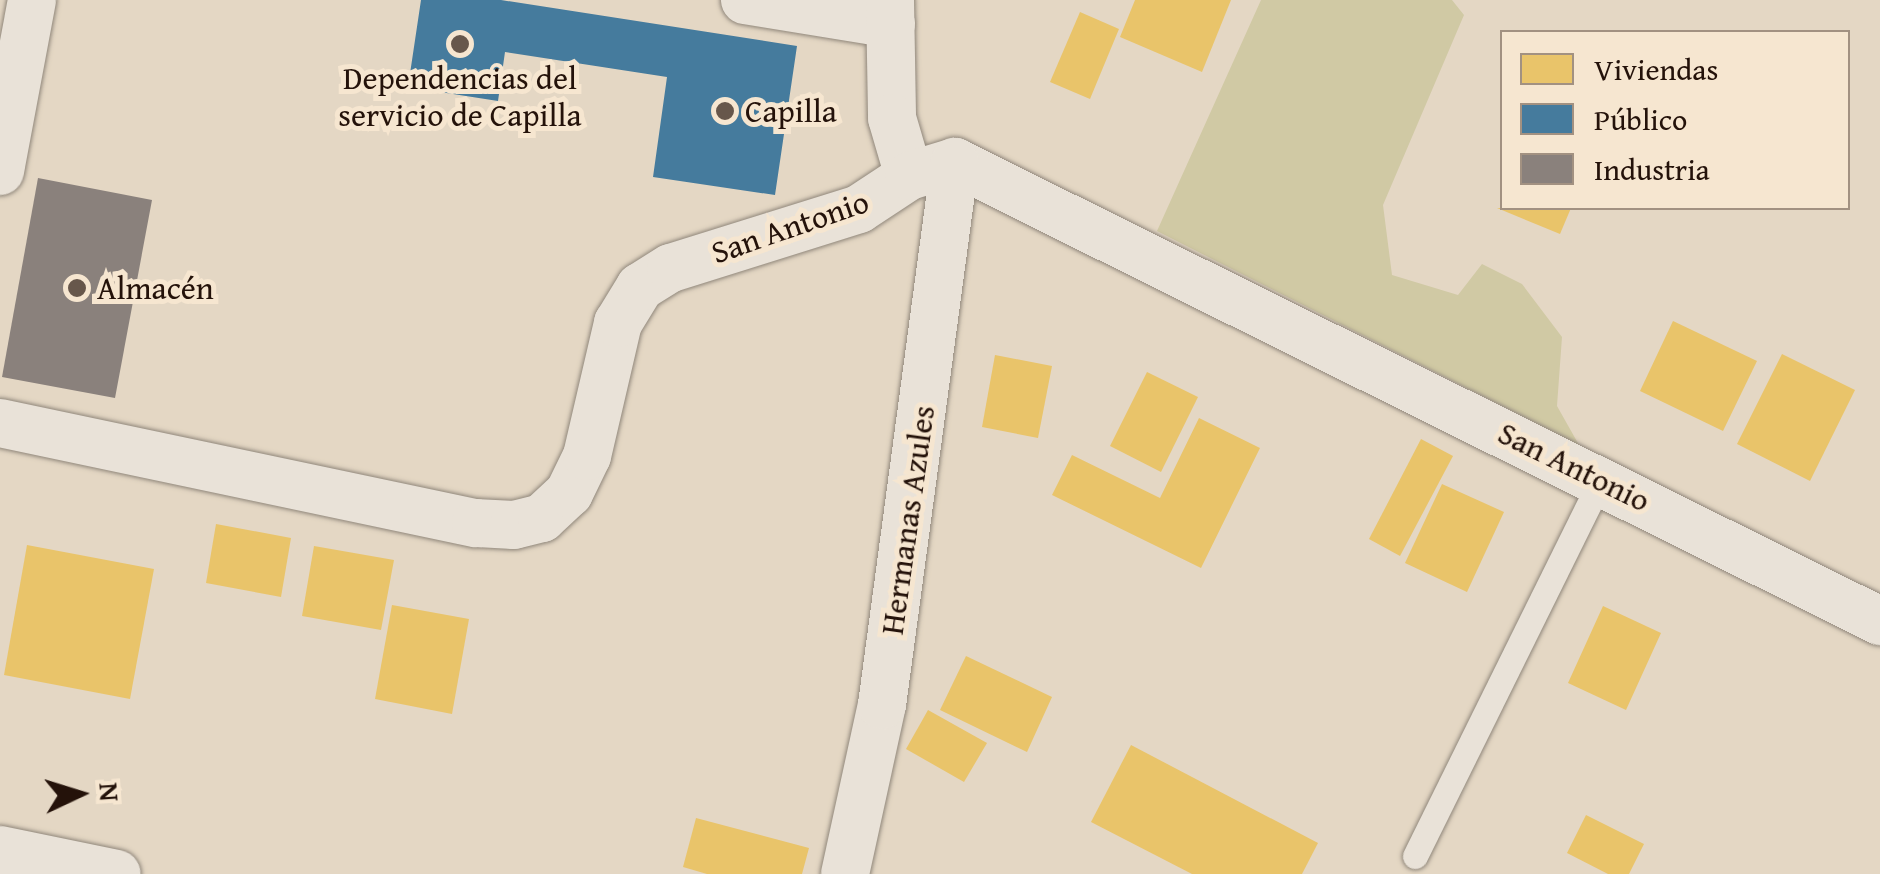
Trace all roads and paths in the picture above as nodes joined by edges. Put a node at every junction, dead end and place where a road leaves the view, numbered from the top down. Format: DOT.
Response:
graph roads {
  1 [pos="32,0"];
  2 [pos="745,0"];
  3 [pos="891,12"];
  4 [pos="956,162"];
  5 [pos="0,171"];
  6 [pos="909,176"];
  7 [pos="0,423"];
  8 [pos="1601,480"];
  9 [pos="1880,621"];
  10 [pos="0,850"];
  11 [pos="1415,856"];
  12 [pos="107,873"];
  13 [pos="118,874"];
  14 [pos="844,874"];
  1 -- 5 [label="street"];
  2 -- 3 [label="street"];
  3 -- 6 [label="street"];
  4 -- 6 [label="street, San Antonio"];
  4 -- 8 [label="street, San Antonio"];
  4 -- 14 [label="street, Hermanas Azules"];
  6 -- 7 [label="street, San Antonio"];
  8 -- 9 [label="street, San Antonio"];
  8 -- 11 [label="lane"];
  10 -- 12 [label="street"];
  12 -- 13 [label="street"];
}
